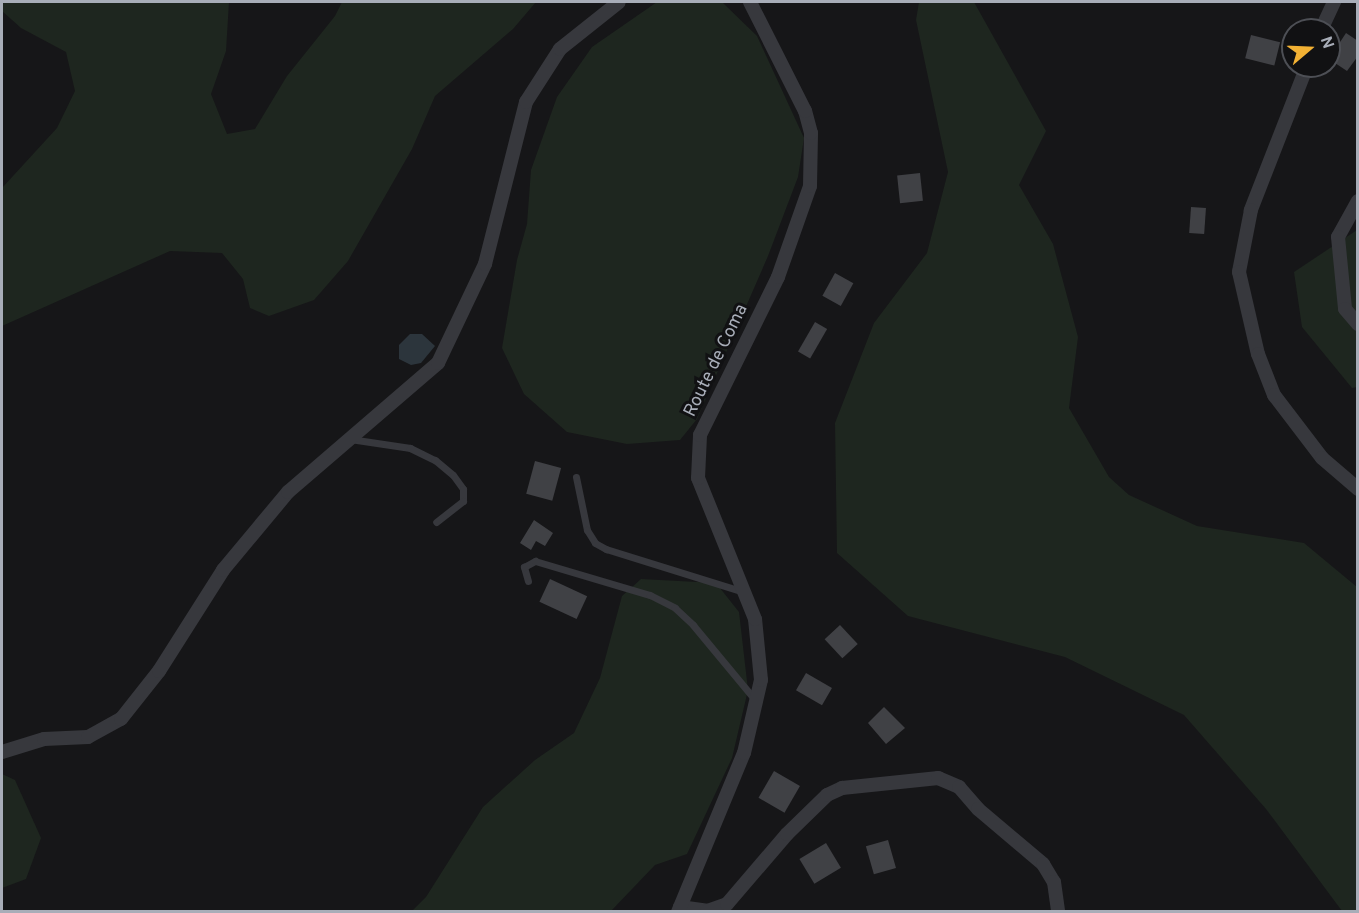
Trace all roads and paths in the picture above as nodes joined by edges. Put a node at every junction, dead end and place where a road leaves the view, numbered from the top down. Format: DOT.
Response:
graph roads {
  1 [pos="619,2"];
  2 [pos="750,2"];
  3 [pos="1334,2"];
  4 [pos="1327,18"];
  5 [pos="1302,78"];
  6 [pos="1358,201"];
  7 [pos="1358,324"];
  8 [pos="350,439"];
  9 [pos="576,477"];
  10 [pos="1358,489"];
  11 [pos="436,522"];
  12 [pos="528,581"];
  13 [pos="744,592"];
  14 [pos="756,701"];
  15 [pos="2,752"];
  16 [pos="679,909"];
  17 [pos="1058,912"];
  1 -- 8 [label="street"];
  2 -- 13 [label="street, Route de Coma"];
  3 -- 4 [label="street"];
  5 -- 10 [label="street"];
  6 -- 7 [label="street"];
  8 -- 11 [label="lane"];
  8 -- 15 [label="street"];
  9 -- 13 [label="lane"];
  12 -- 14 [label="lane"];
  13 -- 14 [label="street, Route de Coma"];
  14 -- 16 [label="street, Route de Coma"];
  16 -- 17 [label="street"];
}
